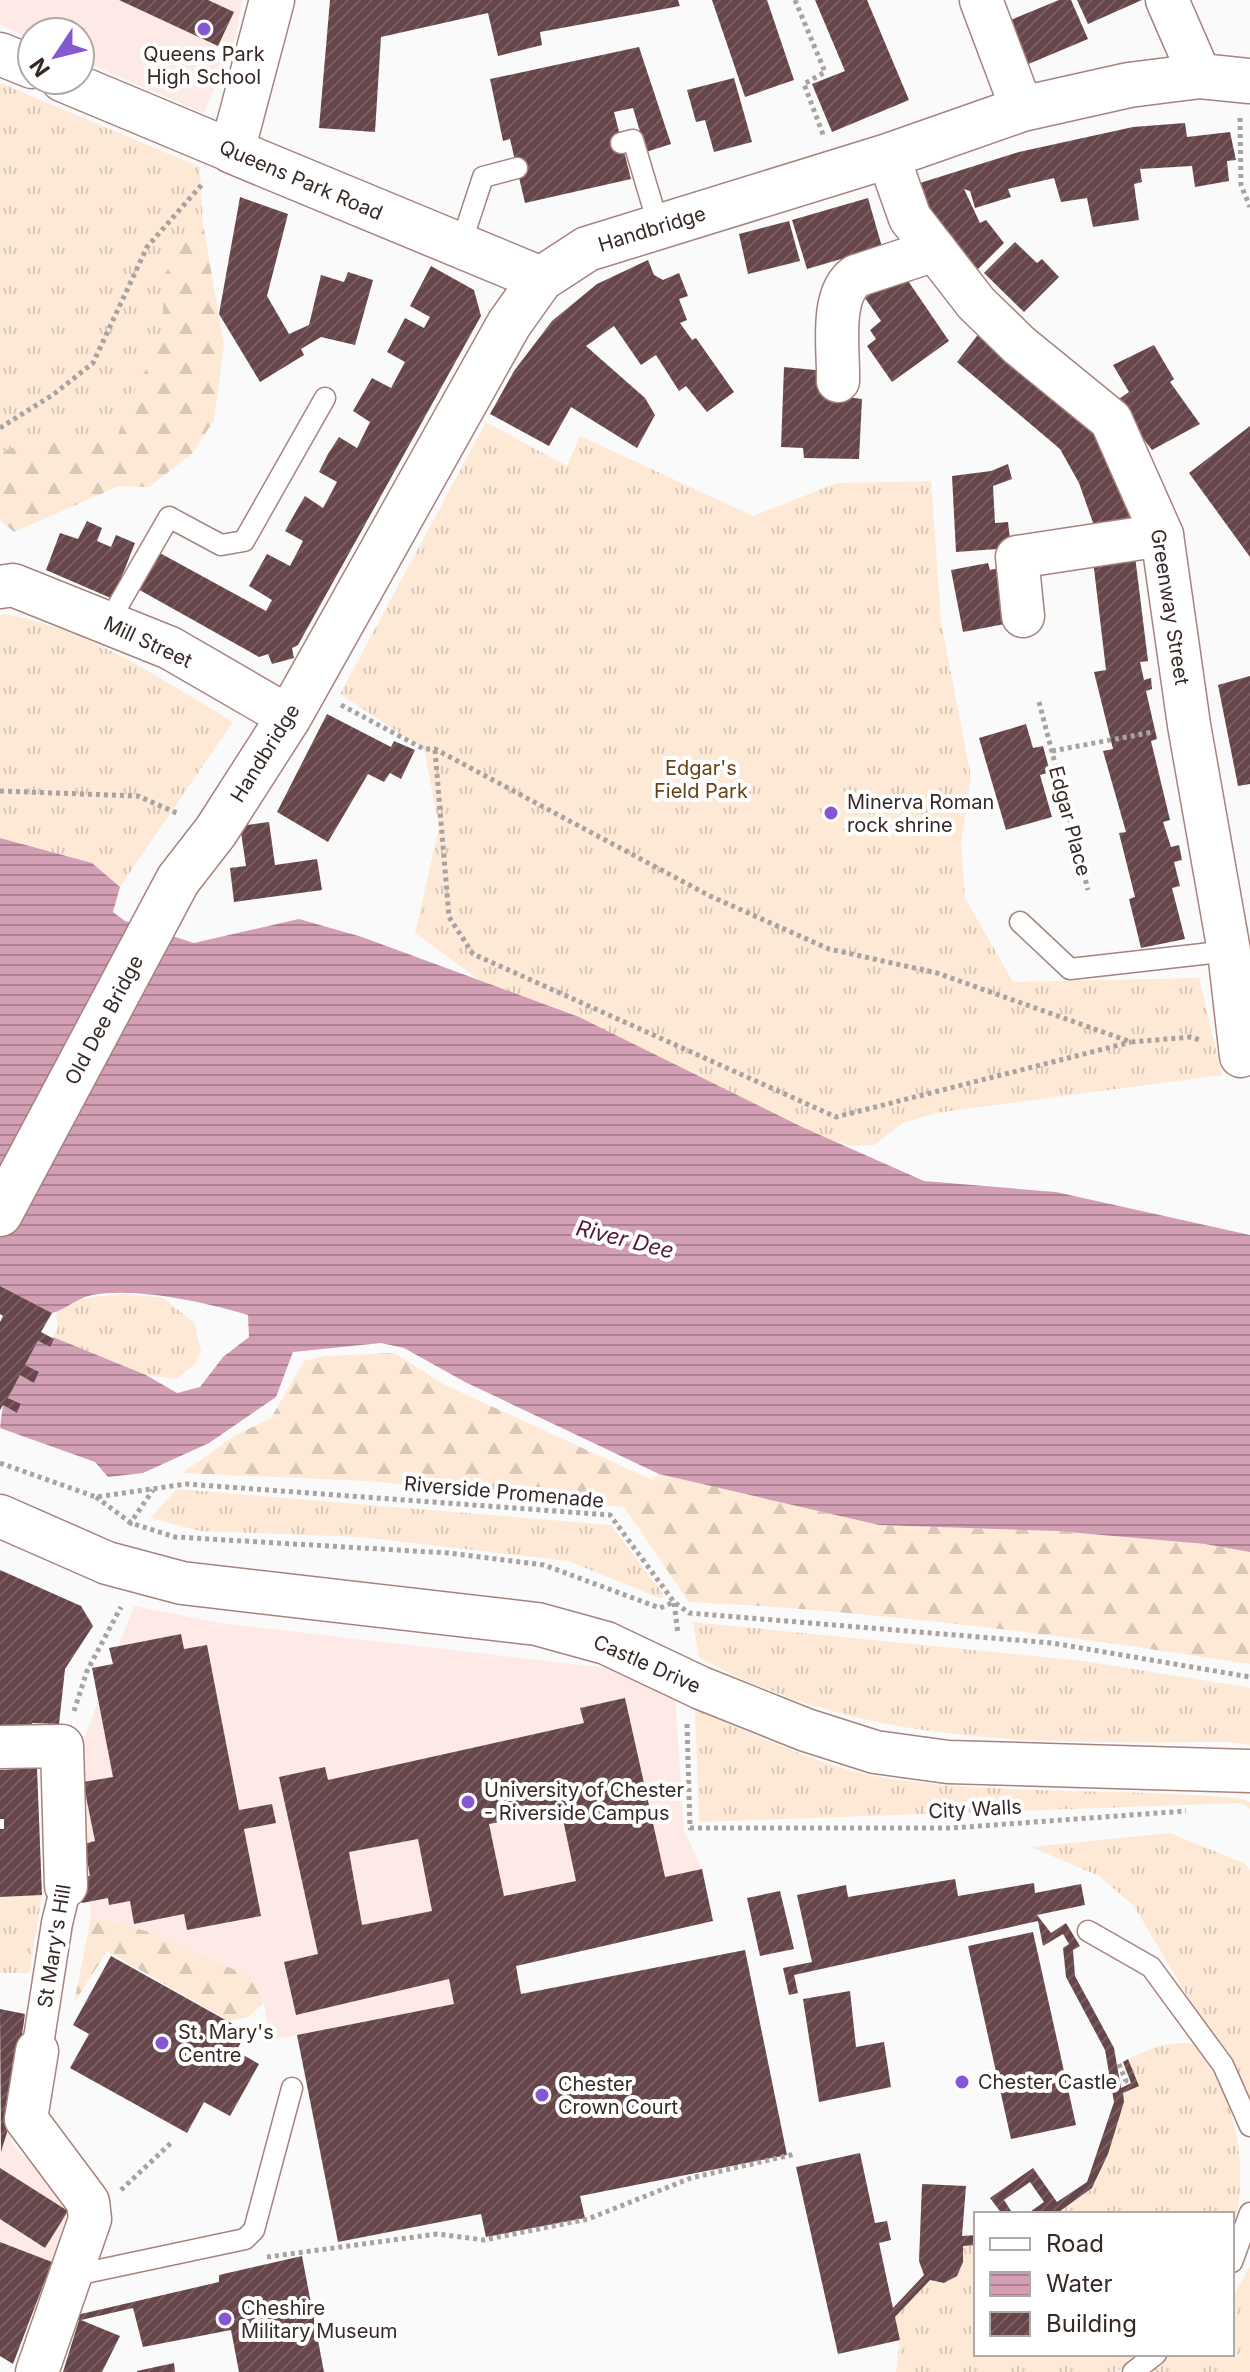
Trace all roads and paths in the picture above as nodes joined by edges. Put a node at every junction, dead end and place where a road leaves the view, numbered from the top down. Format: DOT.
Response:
graph roads {
  1 [pos="272,0"];
  2 [pos="795,0"];
  3 [pos="981,0"];
  4 [pos="1167,0"];
  5 [pos="1230,79"];
  6 [pos="96,94"];
  7 [pos="1022,109"];
  8 [pos="621,143"];
  9 [pos="232,151"];
  10 [pos="888,156"];
  11 [pos="517,168"];
  12 [pos="838,171"];
  13 [pos="1250,207"];
  14 [pos="659,227"];
  15 [pos="460,247"];
  16 [pos="935,250"];
  17 [pos="541,279"];
  18 [pos="838,381"];
  19 [pos="325,398"];
  20 [pos="0,428"];
  21 [pos="1162,535"];
  22 [pos="0,587"];
  23 [pos="1023,616"];
  24 [pos="108,623"];
  25 [pos="298,701"];
  26 [pos="1039,702"];
  27 [pos="1189,725"];
  28 [pos="435,749"];
  29 [pos="1052,751"];
  30 [pos="0,791"];
  31 [pos="138,796"];
  32 [pos="216,831"];
  33 [pos="1088,890"];
  34 [pos="1020,922"];
  35 [pos="1229,951"];
  36 [pos="1131,1042"];
  37 [pos="1241,1056"];
  38 [pos="0,1214"];
  39 [pos="0,1463"];
  40 [pos="96,1497"];
  41 [pos="0,1516"];
  42 [pos="674,1602"];
  43 [pos="123,1603"];
  44 [pos="1250,1677"];
  45 [pos="62,1746"];
  46 [pos="0,1747"];
  47 [pos="1250,1771"];
  48 [pos="1202,1809"];
  49 [pos="701,1829"];
  50 [pos="66,1886"];
  51 [pos="1088,1931"];
  52 [pos="37,2051"];
  53 [pos="1119,2064"];
  54 [pos="1121,2084"];
  55 [pos="292,2088"];
  56 [pos="1250,2126"];
  57 [pos="172,2142"];
  58 [pos="795,2154"];
  59 [pos="88,2202"];
  60 [pos="1250,2213"];
  61 [pos="1234,2257"];
  62 [pos="255,2258"];
  63 [pos="71,2276"];
  64 [pos="1153,2356"];
  65 [pos="37,2372"];
  66 [pos="1133,2372"];
  1 -- 9 [label="street"];
  2 -- 12 [label="path"];
  3 -- 7 [label="street"];
  4 -- 5 [label="street"];
  5 -- 7 [label="street, Handbridge"];
  5 -- 13 [label="path"];
  6 -- 9 [label="street, Queens Park Road"];
  7 -- 10 [label="street, Handbridge"];
  8 -- 14 [label="lane"];
  9 -- 15 [label="street, Queens Park Road"];
  9 -- 20 [label="path"];
  10 -- 12 [label="street, Handbridge"];
  10 -- 16 [label="street, Greenway Street"];
  11 -- 15 [label="lane"];
  12 -- 14 [label="street, Handbridge"];
  14 -- 17 [label="street, Handbridge"];
  15 -- 17 [label="street, Queens Park Road"];
  16 -- 18 [label="street"];
  16 -- 21 [label="street, Greenway Street"];
  17 -- 25 [label="street, Handbridge"];
  19 -- 24 [label="lane"];
  21 -- 23 [label="street"];
  21 -- 27 [label="street, Greenway Street"];
  22 -- 24 [label="street, Mill Street"];
  24 -- 25 [label="street, Mill Street"];
  25 -- 28 [label="path"];
  25 -- 32 [label="street, Handbridge"];
  26 -- 29 [label="path, Edgar Place"];
  27 -- 29 [label="path, Edgar Place"];
  27 -- 35 [label="street, Greenway Street"];
  28 -- 36 [label="path"];
  28 -- 36 [label="path"];
  29 -- 33 [label="path, Edgar Place"];
  30 -- 31 [label="path"];
  32 -- 38 [label="street, Old Dee Bridge"];
  34 -- 35 [label="lane"];
  35 -- 37 [label="street, Greenway Street"];
  36 -- 37 [label="path"];
  39 -- 40 [label="path, Riverside Promenade"];
  40 -- 42 [label="path"];
  40 -- 42 [label="path, Riverside Promenade"];
  41 -- 47 [label="street, Castle Drive"];
  42 -- 44 [label="path"];
  43 -- 45 [label="path"];
  45 -- 46 [label="street"];
  45 -- 50 [label="street, St Mary's Hill"];
  48 -- 49 [label="path, City Walls"];
  50 -- 52 [label="street, St Mary's Hill"];
  51 -- 56 [label="lane"];
  52 -- 59 [label="street, St Mary's Hill"];
  53 -- 54 [label="path"];
  55 -- 63 [label="lane"];
  57 -- 59 [label="path"];
  58 -- 62 [label="path"];
  59 -- 63 [label="street"];
  60 -- 61 [label="lane"];
  63 -- 65 [label="street"];
  64 -- 66 [label="lane"];
}
